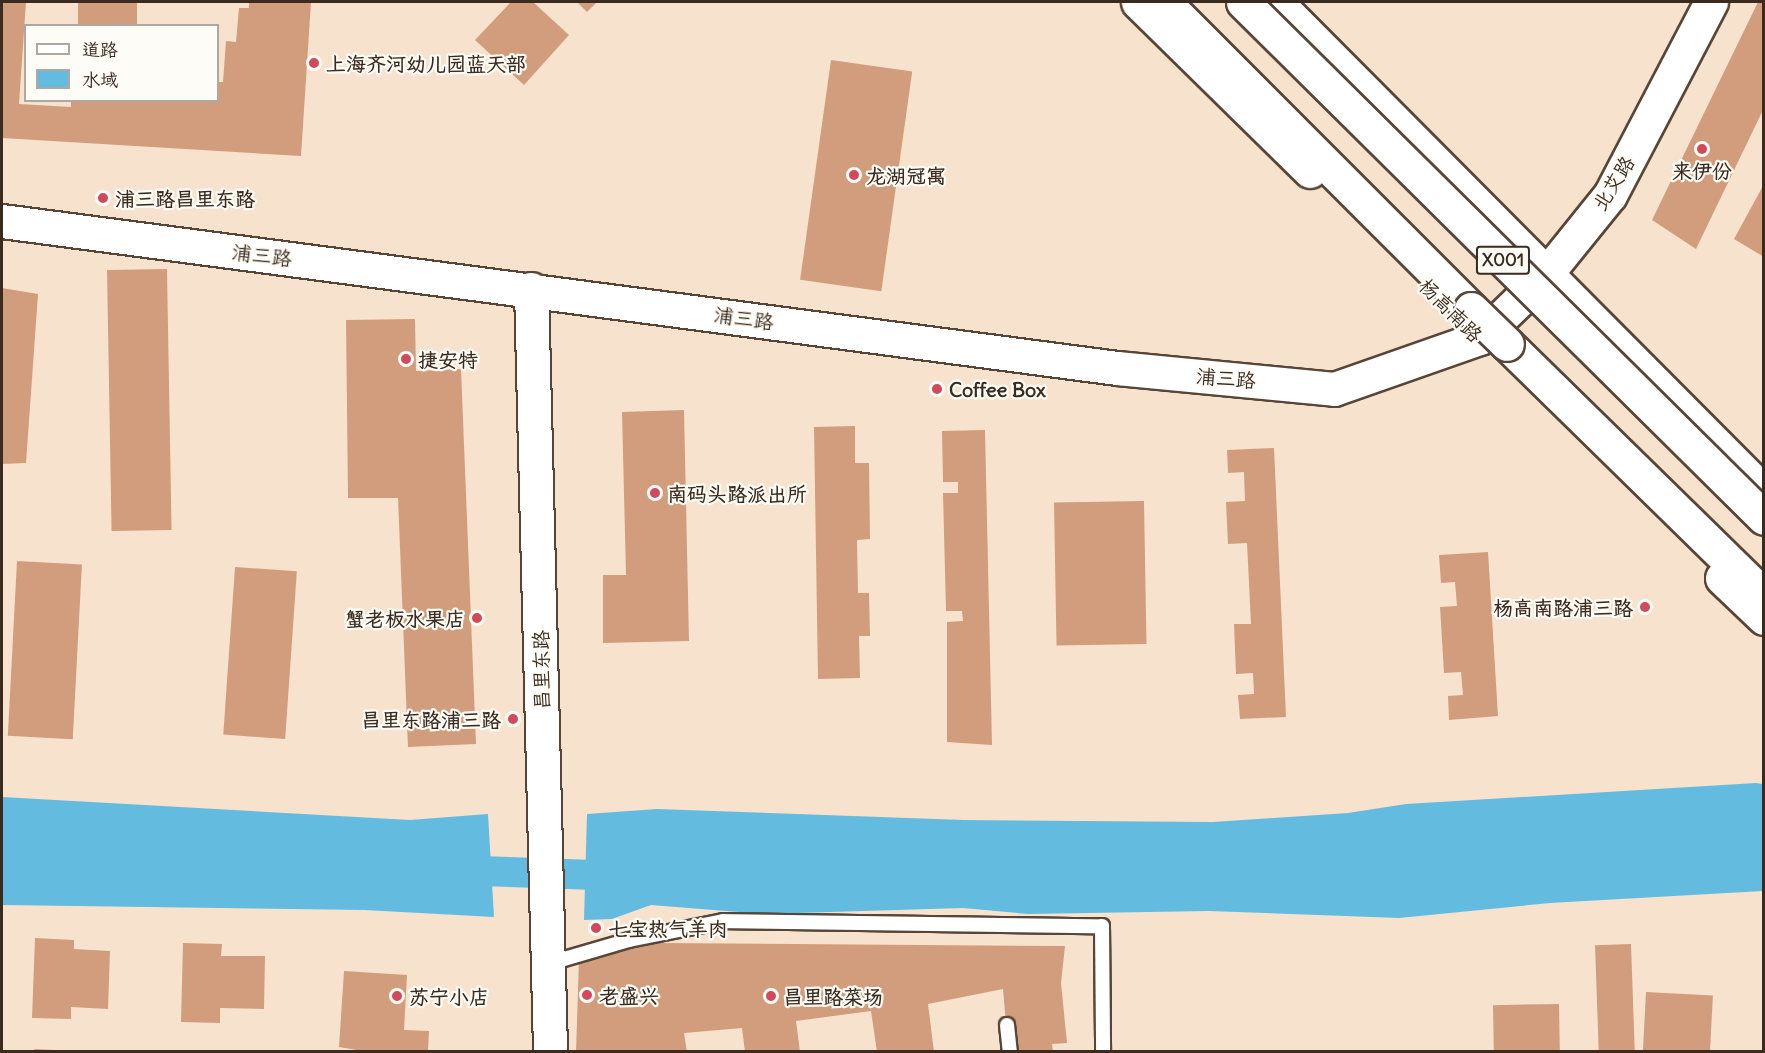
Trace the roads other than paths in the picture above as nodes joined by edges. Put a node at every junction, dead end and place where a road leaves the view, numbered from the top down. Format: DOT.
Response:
graph roads {
  1 [pos="1138,2"];
  2 [pos="1164,2"];
  3 [pos="1243,2"];
  4 [pos="1276,2"];
  5 [pos="1711,2"];
  6 [pos="2,221"];
  7 [pos="1546,273"];
  8 [pos="531,289"];
  9 [pos="1480,338"];
  10 [pos="1764,492"];
  11 [pos="1764,518"];
  12 [pos="1764,596"];
  13 [pos="1764,618"];
  14 [pos="547,949"];
  15 [pos="1007,1025"];
  16 [pos="550,1052"];
  17 [pos="1010,1052"];
  18 [pos="1102,1052"];
  1 -- 9 [label="main road, 杨高南路"];
  2 -- 12 [label="main road, 杨高南路 / X001, bridge"];
  3 -- 11 [label="main road, X001, bridge"];
  4 -- 7 [label="main road, X001"];
  5 -- 7 [label="main road, 北艾路"];
  6 -- 8 [label="main road, 浦三路"];
  7 -- 9 [label="main road, 北艾路"];
  7 -- 10 [label="main road, X001"];
  8 -- 9 [label="main road, 浦三路"];
  8 -- 14 [label="main road, 昌里东路"];
  9 -- 13 [label="main road, 杨高南路"];
  14 -- 16 [label="main road, 昌里东路"];
  14 -- 18 [label="lane"];
  15 -- 17 [label="lane"];
}
